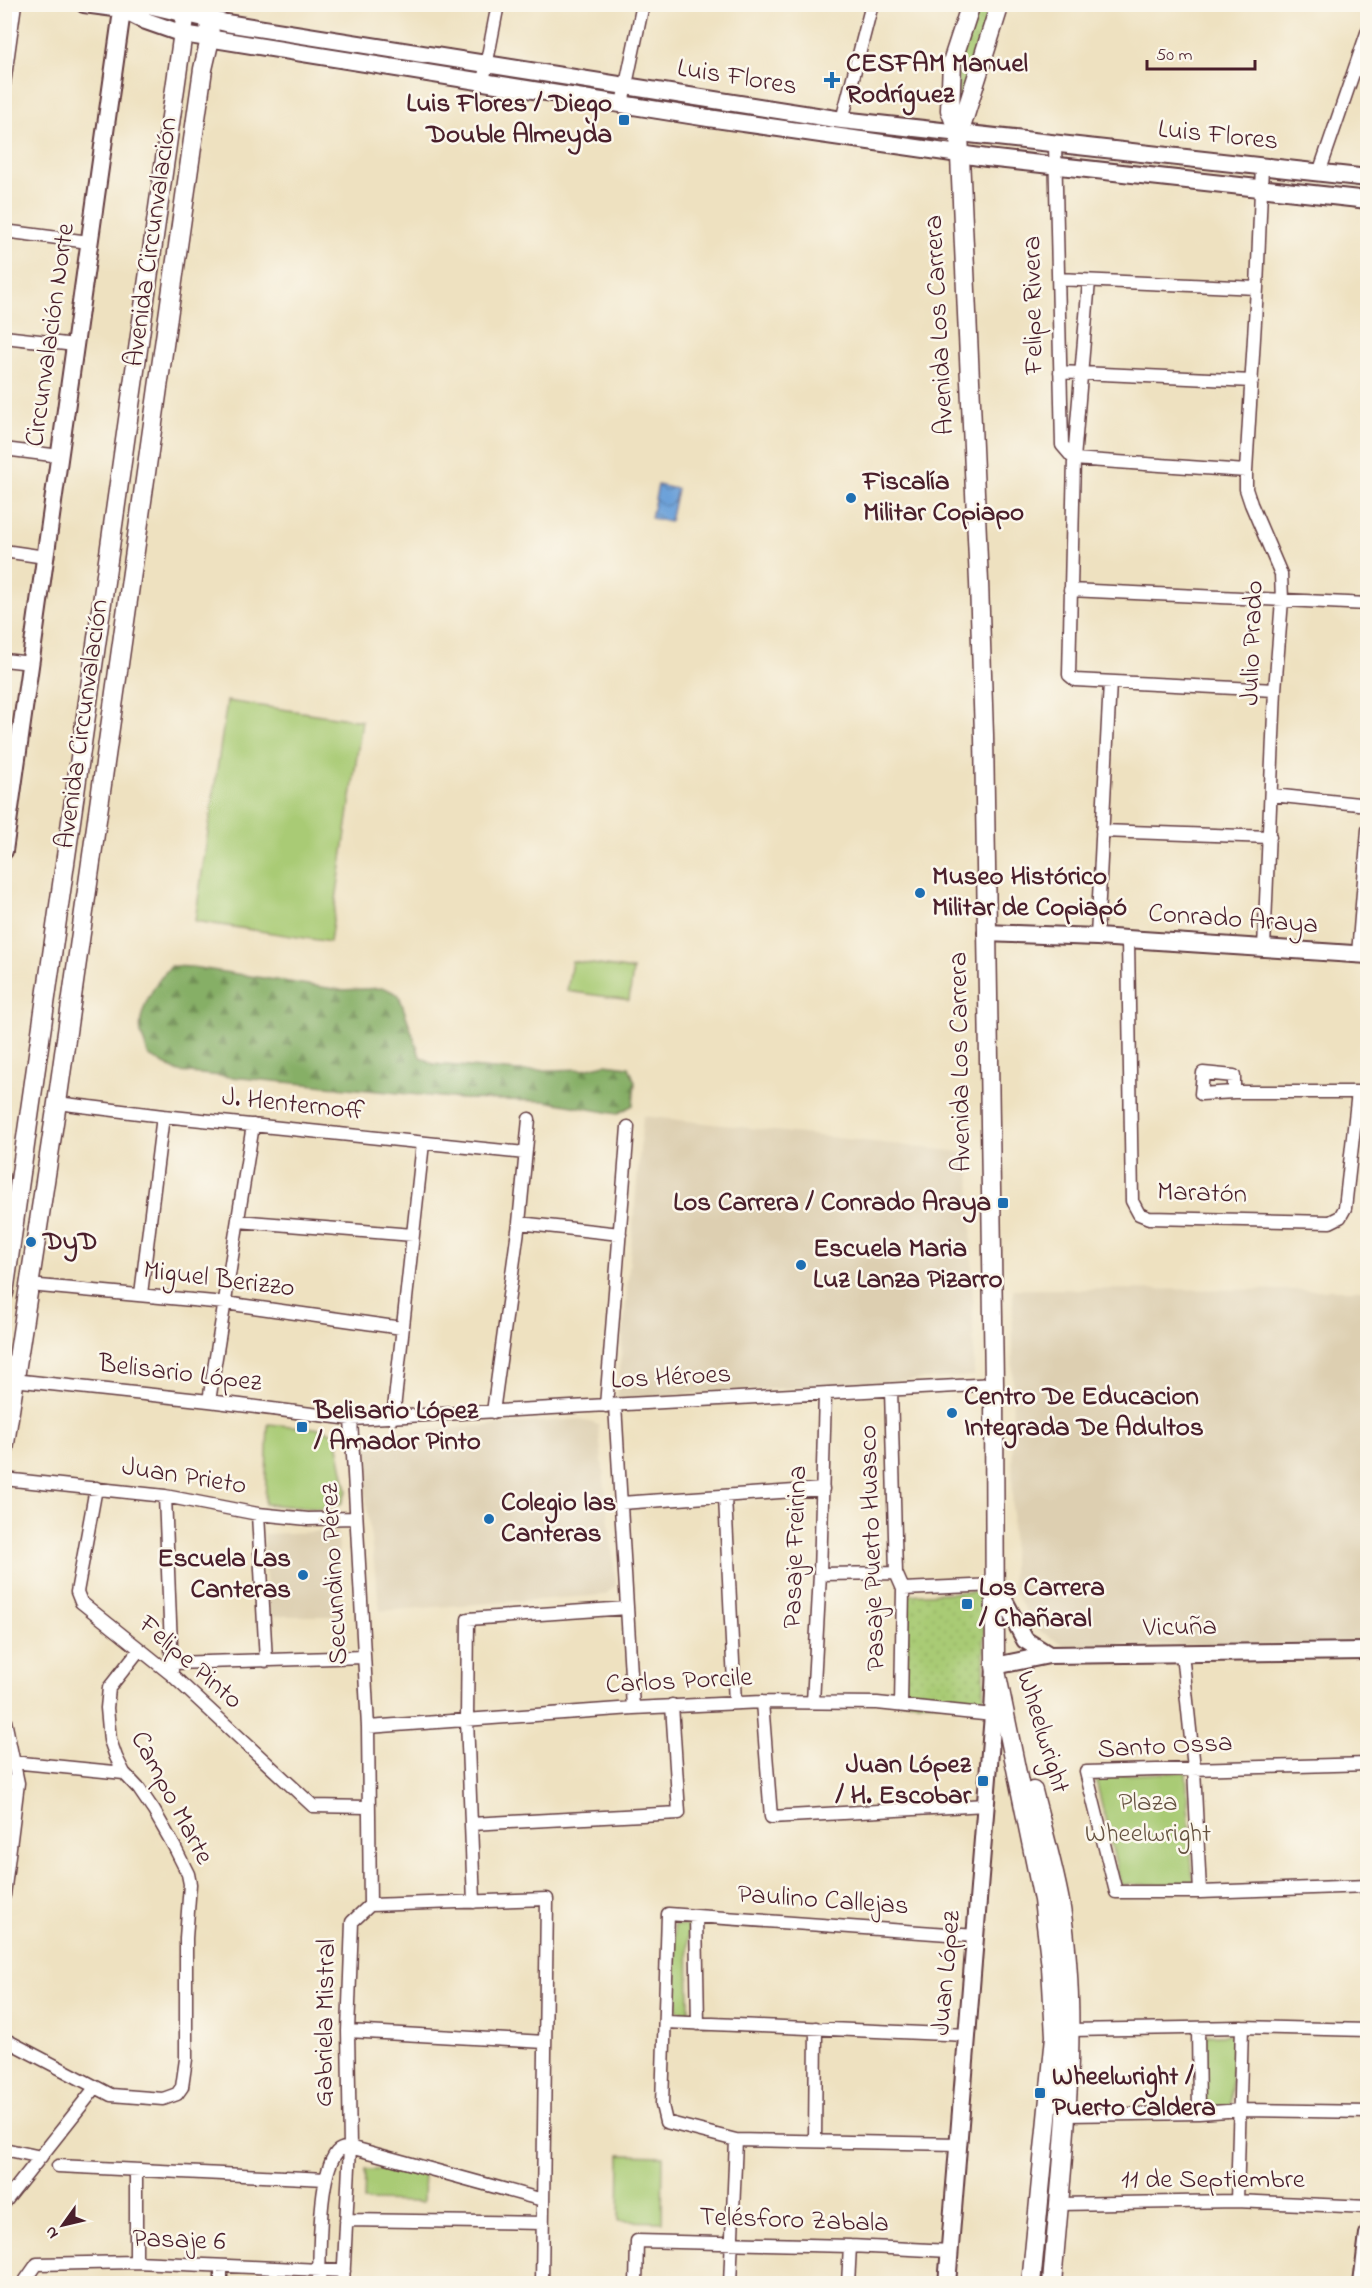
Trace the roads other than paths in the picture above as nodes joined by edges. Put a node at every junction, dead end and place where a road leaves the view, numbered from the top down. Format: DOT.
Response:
graph roads {
  1 [pos="15,4"];
  2 [pos="84,4"];
  3 [pos="498,4"];
  4 [pos="644,4"];
  5 [pos="872,4"];
  6 [pos="970,4"];
  7 [pos="1000,4"];
  8 [pos="122,7"];
  9 [pos="186,9"];
  10 [pos="210,11"];
  11 [pos="1368,30"];
  12 [pos="183,34"];
  13 [pos="210,39"];
  14 [pos="1366,44"];
  15 [pos="487,64"];
  16 [pos="483,82"];
  17 [pos="4,84"];
  18 [pos="626,87"];
  19 [pos="622,104"];
  20 [pos="843,120"];
  21 [pos="959,134"];
  22 [pos="1055,144"];
  23 [pos="959,154"];
  24 [pos="1054,166"];
  25 [pos="1262,166"];
  26 [pos="1318,173"];
  27 [pos="1368,178"];
  28 [pos="1261,189"];
  29 [pos="1368,200"];
  30 [pos="4,231"];
  31 [pos="89,242"];
  32 [pos="1058,279"];
  33 [pos="1089,281"];
  34 [pos="1257,288"];
  35 [pos="4,337"];
  36 [pos="75,345"];
  37 [pos="1060,372"];
  38 [pos="1081,372"];
  39 [pos="1252,381"];
  40 [pos="4,448"];
  41 [pos="60,456"];
  42 [pos="1074,459"];
  43 [pos="1246,471"];
  44 [pos="4,551"];
  45 [pos="45,557"];
  46 [pos="1070,590"];
  47 [pos="1282,600"];
  48 [pos="1368,604"];
  49 [pos="4,660"];
  50 [pos="31,663"];
  51 [pos="1110,682"];
  52 [pos="1275,690"];
  53 [pos="1272,795"];
  54 [pos="1368,805"];
  55 [pos="1368,830"];
  56 [pos="1102,831"];
  57 [pos="1269,837"];
  58 [pos="5,851"];
  59 [pos="986,933"];
  60 [pos="1096,937"];
  61 [pos="1128,939"];
  62 [pos="1264,948"];
  63 [pos="1363,955"];
  64 [pos="1234,1092"];
  65 [pos="1363,1092"];
  66 [pos="57,1103"];
  67 [pos="163,1116"];
  68 [pos="529,1119"];
  69 [pos="253,1125"];
  70 [pos="628,1127"];
  71 [pos="423,1143"];
  72 [pos="525,1153"];
  73 [pos="238,1221"];
  74 [pos="519,1223"];
  75 [pos="620,1234"];
  76 [pos="413,1235"];
  77 [pos="29,1285"];
  78 [pos="4,1293"];
  79 [pos="141,1294"];
  80 [pos="225,1303"];
  81 [pos="402,1328"];
  82 [pos="10,1380"];
  83 [pos="994,1384"];
  84 [pos="891,1390"];
  85 [pos="825,1394"];
  86 [pos="209,1401"];
  87 [pos="611,1406"];
  88 [pos="493,1412"];
  89 [pos="393,1418"];
  90 [pos="351,1419"];
  91 [pos="4,1450"];
  92 [pos="4,1479"];
  93 [pos="96,1488"];
  94 [pos="823,1489"];
  95 [pos="165,1496"];
  96 [pos="725,1497"];
  97 [pos="621,1503"];
  98 [pos="258,1514"];
  99 [pos="356,1518"];
  100 [pos="896,1573"];
  101 [pos="820,1574"];
  102 [pos="996,1585"];
  103 [pos="903,1589"];
  104 [pos="627,1608"];
  105 [pos="140,1650"];
  106 [pos="1368,1651"];
  107 [pos="1182,1653"];
  108 [pos="1049,1655"];
  109 [pos="364,1657"];
  110 [pos="266,1661"];
  111 [pos="995,1666"];
  112 [pos="172,1669"];
  113 [pos="762,1702"];
  114 [pos="813,1702"];
  115 [pos="735,1703"];
  116 [pos="901,1705"];
  117 [pos="672,1706"];
  118 [pos="633,1708"];
  119 [pos="993,1715"];
  120 [pos="4,1716"];
  121 [pos="467,1719"];
  122 [pos="368,1727"];
  123 [pos="12,1762"];
  124 [pos="1368,1764"];
  125 [pos="1194,1768"];
  126 [pos="124,1773"];
  127 [pos="4,1781"];
  128 [pos="18,1783"];
  129 [pos="986,1805"];
  130 [pos="367,1807"];
  131 [pos="471,1824"];
  132 [pos="5,1882"];
  133 [pos="1368,1886"];
  134 [pos="1200,1892"];
  135 [pos="4,1895"];
  136 [pos="474,1902"];
  137 [pos="370,1905"];
  138 [pos="696,1916"];
  139 [pos="976,1936"];
  140 [pos="666,2022"];
  141 [pos="698,2024"];
  142 [pos="1242,2027"];
  143 [pos="816,2028"];
  144 [pos="1198,2028"];
  145 [pos="1070,2030"];
  146 [pos="1368,2030"];
  147 [pos="348,2031"];
  148 [pos="968,2035"];
  149 [pos="4,2039"];
  150 [pos="545,2042"];
  151 [pos="95,2088"];
  152 [pos="1241,2110"];
  153 [pos="1368,2112"];
  154 [pos="1199,2113"];
  155 [pos="1067,2115"];
  156 [pos="736,2140"];
  157 [pos="815,2141"];
  158 [pos="959,2144"];
  159 [pos="350,2147"];
  160 [pos="4,2149"];
  161 [pos="40,2157"];
  162 [pos="58,2166"];
  163 [pos="136,2170"];
  164 [pos="326,2180"];
  165 [pos="543,2200"];
  166 [pos="1236,2201"];
  167 [pos="4,2203"];
  168 [pos="1059,2204"];
  169 [pos="1368,2207"];
  170 [pos="346,2220"];
  171 [pos="543,2223"];
  172 [pos="1368,2234"];
  173 [pos="732,2243"];
  174 [pos="850,2246"];
  175 [pos="950,2251"];
  176 [pos="136,2262"];
  177 [pos="221,2267"];
  178 [pos="319,2277"];
  179 [pos="344,2277"];
  180 [pos="22,2283"];
  181 [pos="221,2283"];
  182 [pos="542,2283"];
  183 [pos="636,2283"];
  184 [pos="730,2283"];
  185 [pos="848,2283"];
  186 [pos="947,2283"];
  187 [pos="1031,2283"];
  188 [pos="1053,2283"];
  189 [pos="1362,2283"];
  1 -- 17 [label="street"];
  2 -- 8 [label="main road"];
  3 -- 15 [label="street"];
  4 -- 18 [label="street"];
  5 -- 20 [label="street"];
  6 -- 21 [label="main road, Avenida Los Carrera"];
  7 -- 21 [label="main road, Avenida Los Carrera"];
  8 -- 9 [label="main road, Luis Flores"];
  8 -- 12 [label="main road, Luis Flores"];
  8 -- 31 [label="main road, Circunvalación Norte"];
  9 -- 10 [label="main road, Luis Flores"];
  9 -- 12 [label="main road, Avenida Circunvalación"];
  10 -- 13 [label="main road, Avenida Circunvalación"];
  10 -- 15 [label="main road, Luis Flores"];
  11 -- 14 [label="street"];
  12 -- 13 [label="main road, Luis Flores"];
  12 -- 78 [label="main road, Avenida Circunvalación"];
  13 -- 16 [label="main road, Luis Flores"];
  13 -- 66 [label="main road, Avenida Circunvalación"];
  14 -- 26 [label="street"];
  15 -- 16 [label="street"];
  15 -- 18 [label="main road, Luis Flores"];
  16 -- 19 [label="main road, Luis Flores"];
  18 -- 19 [label="street"];
  18 -- 20 [label="main road, Luis Flores"];
  19 -- 23 [label="main road, Luis Flores"];
  20 -- 21 [label="main road, Luis Flores"];
  21 -- 22 [label="main road, Luis Flores"];
  21 -- 23 [label="main road, Avenida Los Carrera"];
  22 -- 24 [label="street, Felipe Rivera"];
  22 -- 25 [label="main road, Luis Flores"];
  23 -- 24 [label="main road, Luis Flores"];
  23 -- 59 [label="main road, Avenida Los Carrera"];
  24 -- 28 [label="main road, Luis Flores"];
  24 -- 32 [label="street, Felipe Rivera"];
  25 -- 26 [label="main road, Luis Flores"];
  25 -- 28 [label="street, Julio Prado"];
  26 -- 27 [label="main road, Luis Flores"];
  28 -- 29 [label="main road, Luis Flores"];
  28 -- 34 [label="street, Julio Prado"];
  30 -- 31 [label="street"];
  31 -- 36 [label="main road, Circunvalación Norte"];
  32 -- 33 [label="street"];
  32 -- 37 [label="street, Felipe Rivera"];
  33 -- 34 [label="street"];
  33 -- 38 [label="street, Felipe Rivera"];
  34 -- 39 [label="street, Julio Prado"];
  35 -- 36 [label="street"];
  36 -- 41 [label="main road, Circunvalación Norte"];
  37 -- 38 [label="street"];
  37 -- 42 [label="street, Felipe Rivera"];
  38 -- 39 [label="street"];
  38 -- 42 [label="street, Felipe Rivera"];
  39 -- 43 [label="street, Julio Prado"];
  40 -- 41 [label="street"];
  41 -- 45 [label="main road, Circunvalación Norte"];
  42 -- 43 [label="street"];
  42 -- 46 [label="street, Felipe Rivera"];
  43 -- 47 [label="street, Julio Prado"];
  44 -- 45 [label="street"];
  45 -- 50 [label="main road, Circunvalación Norte"];
  46 -- 47 [label="street"];
  46 -- 51 [label="street, Felipe Rivera"];
  47 -- 48 [label="street"];
  47 -- 52 [label="street, Julio Prado"];
  49 -- 50 [label="street"];
  50 -- 58 [label="main road, Circunvalación Norte"];
  51 -- 52 [label="street"];
  51 -- 56 [label="street"];
  52 -- 53 [label="street, Julio Prado"];
  53 -- 54 [label="street"];
  53 -- 57 [label="street, Julio Prado"];
  55 -- 63 [label="street"];
  56 -- 57 [label="street"];
  56 -- 60 [label="street"];
  57 -- 62 [label="street, Julio Prado"];
  59 -- 60 [label="main road, Conrado Araya"];
  59 -- 83 [label="main road, Avenida Los Carrera"];
  60 -- 61 [label="main road, Conrado Araya"];
  61 -- 62 [label="main road, Conrado Araya"];
  61 -- 65 [label="street, Maratón"];
  62 -- 63 [label="main road, Conrado Araya"];
  64 -- 65 [label="street"];
  66 -- 67 [label="street, J. Henternoff"];
  66 -- 77 [label="main road, Avenida Circunvalación"];
  67 -- 69 [label="street, J. Henternoff"];
  67 -- 79 [label="street"];
  68 -- 72 [label="street"];
  69 -- 71 [label="street, J. Henternoff"];
  69 -- 73 [label="street"];
  70 -- 75 [label="street"];
  71 -- 72 [label="street, J. Henternoff"];
  71 -- 76 [label="street"];
  72 -- 74 [label="street"];
  73 -- 76 [label="street"];
  73 -- 80 [label="street"];
  74 -- 75 [label="street"];
  74 -- 88 [label="street"];
  75 -- 87 [label="street"];
  76 -- 81 [label="street"];
  77 -- 79 [label="street, Miguel Berizzo"];
  77 -- 82 [label="main road, Avenida Circunvalación"];
  79 -- 80 [label="street, Miguel Berizzo"];
  80 -- 81 [label="street, Miguel Berizzo"];
  80 -- 86 [label="street"];
  81 -- 89 [label="street"];
  82 -- 86 [label="street, Belisario López"];
  82 -- 91 [label="main road, Avenida Circunvalación"];
  83 -- 84 [label="street, Los Héroes"];
  83 -- 102 [label="main road, Avenida Los Carrera"];
  84 -- 85 [label="street, Los Héroes"];
  84 -- 100 [label="street, Pasaje Puerto Huasco"];
  85 -- 87 [label="street, Los Héroes"];
  85 -- 94 [label="street, Pasaje Freirina"];
  86 -- 90 [label="street, Belisario López"];
  87 -- 88 [label="street, Los Héroes"];
  87 -- 97 [label="street"];
  88 -- 89 [label="street, Los Héroes"];
  89 -- 90 [label="street, Los Héroes"];
  90 -- 99 [label="street, Secundino Pérez"];
  92 -- 93 [label="street, Juan Prieto"];
  93 -- 95 [label="street, Juan Prieto"];
  93 -- 105 [label="street, Felipe Pinto"];
  94 -- 96 [label="street"];
  94 -- 101 [label="street, Pasaje Freirina"];
  95 -- 98 [label="street, Juan Prieto"];
  95 -- 112 [label="street"];
  96 -- 97 [label="street"];
  96 -- 115 [label="street"];
  97 -- 104 [label="street"];
  98 -- 99 [label="street, Juan Prieto"];
  98 -- 110 [label="street"];
  99 -- 109 [label="street, Secundino Pérez"];
  100 -- 101 [label="street"];
  100 -- 103 [label="street, Pasaje Puerto Huasco"];
  101 -- 114 [label="street, Pasaje Freirina"];
  102 -- 103 [label="street"];
  102 -- 108 [label="main road"];
  102 -- 111 [label="main road, Avenida Los Carrera"];
  103 -- 116 [label="street, Pasaje Puerto Huasco"];
  104 -- 118 [label="street"];
  104 -- 121 [label="street"];
  105 -- 112 [label="street, Felipe Pinto"];
  105 -- 126 [label="street, Campo Marte"];
  106 -- 107 [label="main road, Vicuña"];
  107 -- 108 [label="main road, Vicuña"];
  107 -- 125 [label="street"];
  108 -- 111 [label="main road, Vicuña"];
  109 -- 110 [label="street"];
  109 -- 122 [label="street, Secundino Pérez"];
  110 -- 112 [label="street"];
  111 -- 119 [label="main road, Juan López"];
  111 -- 145 [label="main road, Wheelwright"];
  111 -- 187 [label="main road, Wheelwright"];
  112 -- 130 [label="street, Felipe Pinto"];
  113 -- 114 [label="street, Carlos Porcile"];
  113 -- 115 [label="street, Carlos Porcile"];
  113 -- 129 [label="street"];
  114 -- 116 [label="street, Carlos Porcile"];
  115 -- 117 [label="street, Carlos Porcile"];
  116 -- 119 [label="street, Carlos Porcile"];
  117 -- 118 [label="street, Carlos Porcile"];
  117 -- 131 [label="street"];
  118 -- 121 [label="street, Carlos Porcile"];
  119 -- 129 [label="main road, Juan López"];
  120 -- 123 [label="street"];
  121 -- 122 [label="street, Carlos Porcile"];
  121 -- 131 [label="street"];
  122 -- 130 [label="street"];
  123 -- 126 [label="street"];
  123 -- 128 [label="street"];
  124 -- 125 [label="street, Santo Ossa"];
  125 -- 134 [label="street"];
  125 -- 134 [label="street, Santo Ossa"];
  126 -- 151 [label="street, Campo Marte"];
  127 -- 128 [label="street"];
  128 -- 132 [label="street"];
  129 -- 139 [label="main road, Juan López"];
  130 -- 137 [label="street"];
  131 -- 136 [label="street"];
  132 -- 135 [label="street"];
  133 -- 134 [label="street"];
  136 -- 137 [label="street"];
  136 -- 150 [label="street"];
  137 -- 147 [label="street, Gabriela Mistral"];
  138 -- 139 [label="street, Paulino Callejas"];
  138 -- 140 [label="street, Paulino Callejas"];
  138 -- 141 [label="street"];
  139 -- 148 [label="main road, Juan López"];
  140 -- 141 [label="street"];
  140 -- 156 [label="street"];
  141 -- 143 [label="street"];
  142 -- 144 [label="street"];
  142 -- 146 [label="street"];
  142 -- 152 [label="street"];
  143 -- 148 [label="street"];
  143 -- 157 [label="street"];
  144 -- 145 [label="street"];
  144 -- 154 [label="street"];
  145 -- 155 [label="main road, Wheelwright"];
  147 -- 150 [label="street"];
  147 -- 159 [label="street, Gabriela Mistral"];
  148 -- 158 [label="main road, Juan López"];
  149 -- 151 [label="street"];
  150 -- 165 [label="street"];
  151 -- 161 [label="street"];
  152 -- 153 [label="street"];
  152 -- 154 [label="street"];
  152 -- 166 [label="street"];
  154 -- 155 [label="street"];
  155 -- 168 [label="main road, Wheelwright"];
  156 -- 157 [label="street"];
  156 -- 173 [label="street"];
  157 -- 158 [label="street"];
  158 -- 175 [label="main road, Juan López"];
  159 -- 164 [label="street"];
  159 -- 165 [label="street"];
  159 -- 170 [label="street, Gabriela Mistral"];
  160 -- 161 [label="street"];
  161 -- 167 [label="street"];
  162 -- 163 [label="street"];
  163 -- 164 [label="street"];
  163 -- 176 [label="street"];
  164 -- 178 [label="street"];
  165 -- 171 [label="street"];
  166 -- 168 [label="street, 11 de Septiembre"];
  166 -- 169 [label="street, 11 de Septiembre"];
  168 -- 188 [label="main road, Wheelwright"];
  170 -- 171 [label="street"];
  170 -- 179 [label="street, Gabriela Mistral"];
  171 -- 182 [label="street"];
  172 -- 189 [label="main road"];
  173 -- 174 [label="street, Telésforo Zabala"];
  173 -- 183 [label="street, Telésforo Zabala"];
  173 -- 184 [label="street"];
  174 -- 175 [label="street, Telésforo Zabala"];
  174 -- 185 [label="street"];
  175 -- 186 [label="main road, Juan López"];
  176 -- 177 [label="street, Pasaje 6"];
  176 -- 180 [label="street, Pasaje 6"];
  177 -- 178 [label="street, Pasaje 6"];
  177 -- 181 [label="street"];
  178 -- 179 [label="street, Pasaje 6"];
}
